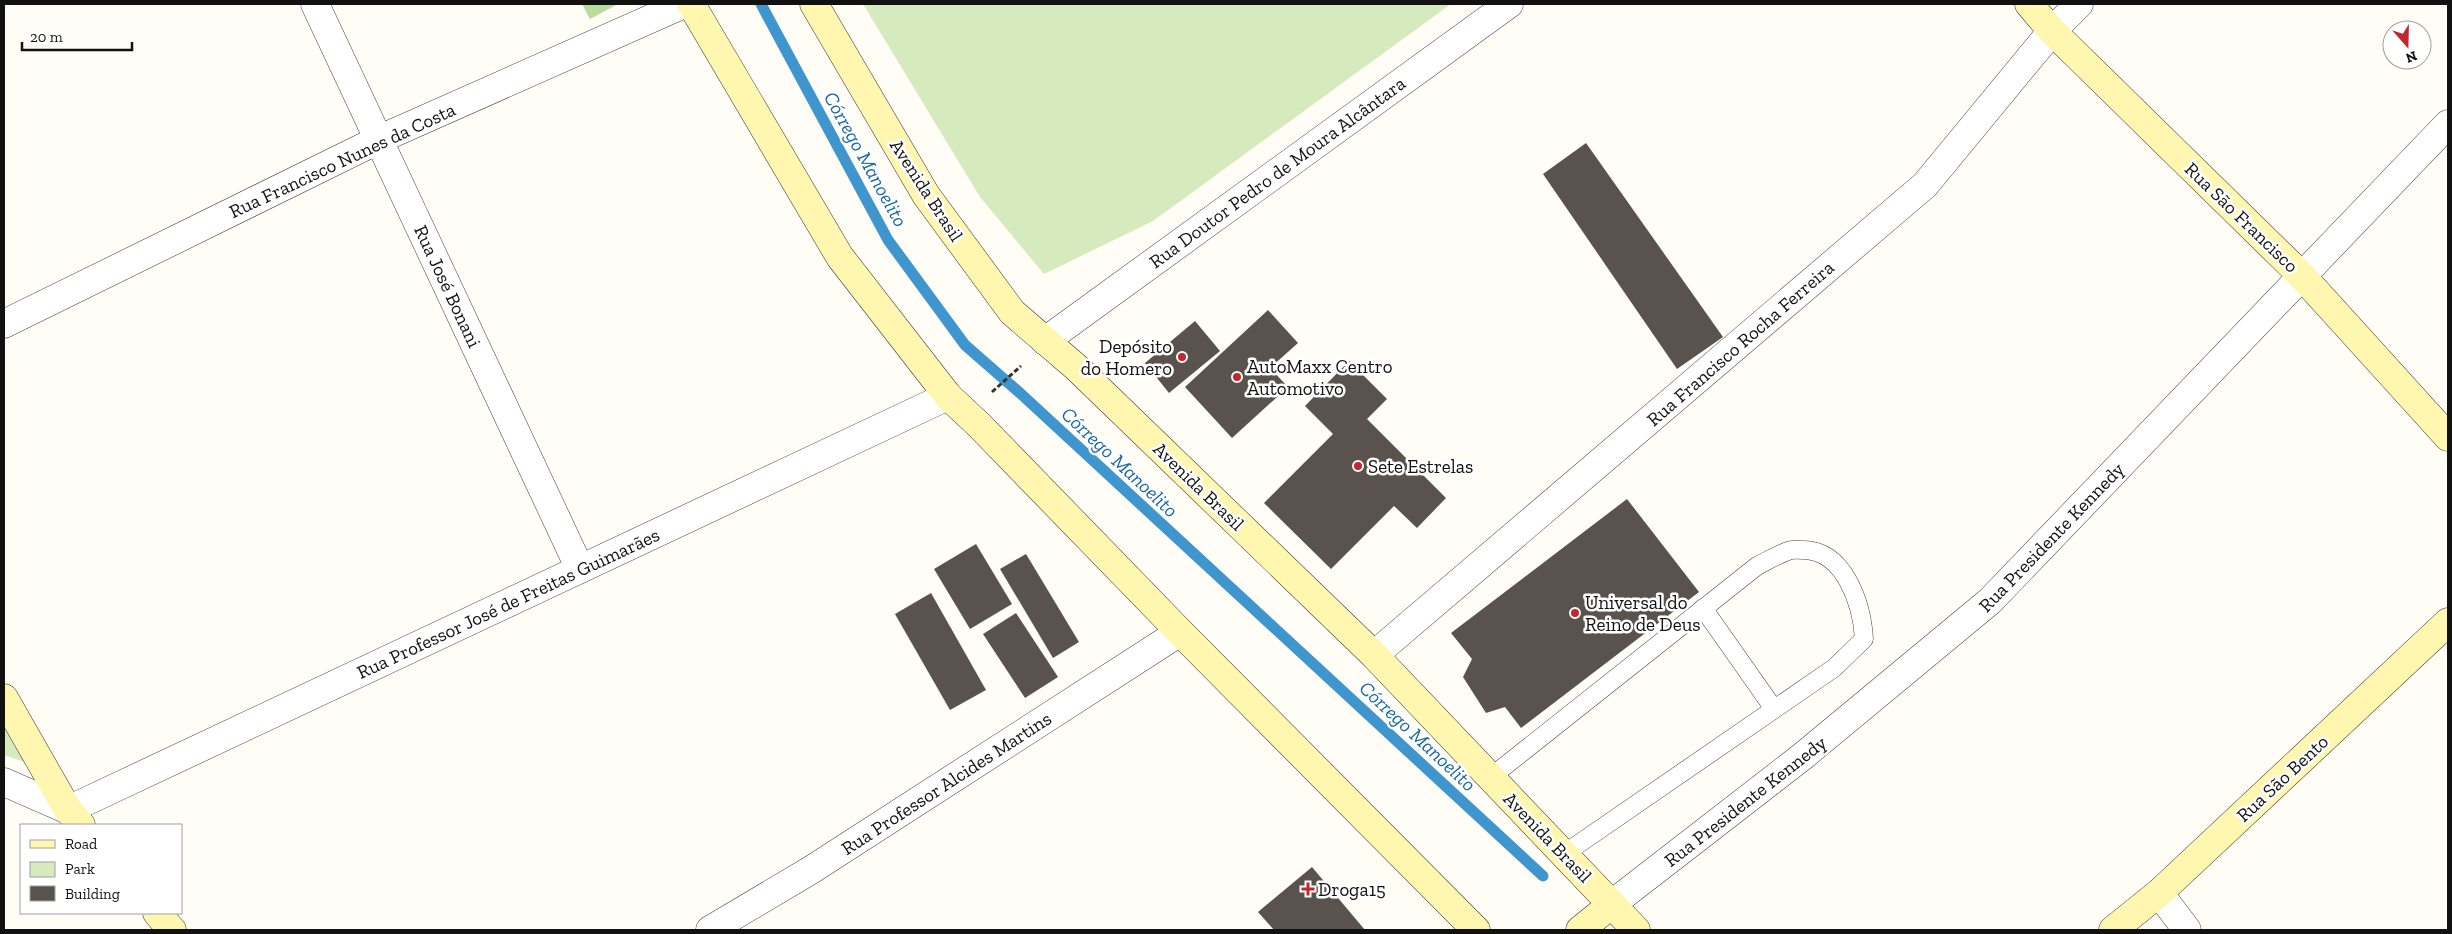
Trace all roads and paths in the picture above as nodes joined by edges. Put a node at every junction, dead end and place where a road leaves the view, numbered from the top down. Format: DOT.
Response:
graph roads {
  1 [pos="315,4"];
  2 [pos="684,4"];
  3 [pos="691,4"];
  4 [pos="814,4"];
  5 [pos="1509,4"];
  6 [pos="2029,4"];
  7 [pos="2079,4"];
  8 [pos="2052,31"];
  9 [pos="2448,124"];
  10 [pos="380,139"];
  11 [pos="2302,276"];
  12 [pos="4,324"];
  13 [pos="1045,341"];
  14 [pos="1021,366"];
  15 [pos="993,389"];
  16 [pos="948,396"];
  17 [pos="2448,437"];
  18 [pos="580,569"];
  19 [pos="1703,608"];
  20 [pos="2448,622"];
  21 [pos="1180,632"];
  22 [pos="1374,655"];
  23 [pos="4,698"];
  24 [pos="1774,709"];
  25 [pos="1490,777"];
  26 [pos="4,782"];
  27 [pos="74,818"];
  28 [pos="1564,854"];
  29 [pos="2159,893"];
  30 [pos="1612,904"];
  31 [pos="158,914"];
  32 [pos="172,930"];
  33 [pos="710,930"];
  34 [pos="1476,930"];
  35 [pos="1580,930"];
  36 [pos="1636,930"];
  37 [pos="2113,930"];
  38 [pos="2187,930"];
  1 -- 10 [label="street, Rua José Bonani"];
  2 -- 10 [label="street, Rua Francisco Nunes da Costa"];
  3 -- 16 [label="main road"];
  4 -- 13 [label="main road, Avenida Brasil"];
  5 -- 13 [label="street, Rua Doutor Pedro de Moura Alcântara"];
  6 -- 8 [label="main road, Rua São Francisco"];
  7 -- 8 [label="street, Rua Francisco Rocha Ferreira"];
  8 -- 11 [label="main road, Rua São Francisco"];
  8 -- 22 [label="street, Rua Francisco Rocha Ferreira"];
  9 -- 11 [label="street, Rua Presidente Kennedy"];
  10 -- 12 [label="street, Rua Francisco Nunes da Costa"];
  10 -- 18 [label="street, Rua José Bonani"];
  11 -- 17 [label="main road, Rua São Francisco"];
  11 -- 30 [label="street, Rua Presidente Kennedy"];
  13 -- 22 [label="main road, Avenida Brasil"];
  14 -- 15 [label="path"];
  16 -- 18 [label="street, Rua Professor José de Freitas Guimarães"];
  16 -- 21 [label="main road"];
  18 -- 27 [label="street, Rua Professor José de Freitas Guimarães"];
  19 -- 24 [label="lane"];
  19 -- 24 [label="lane"];
  19 -- 25 [label="lane"];
  20 -- 29 [label="main road, Rua São Bento"];
  21 -- 33 [label="street, Rua Professor Alcides Martins"];
  21 -- 34 [label="main road"];
  22 -- 25 [label="main road, Avenida Brasil"];
  23 -- 27 [label="main road"];
  24 -- 28 [label="lane"];
  25 -- 28 [label="main road, Avenida Brasil"];
  26 -- 27 [label="street"];
  28 -- 30 [label="main road, Avenida Brasil"];
  29 -- 37 [label="main road, Rua São Bento"];
  29 -- 38 [label="street"];
  30 -- 35 [label="main road"];
  30 -- 36 [label="main road, Avenida Brasil"];
  31 -- 32 [label="main road"];
}
